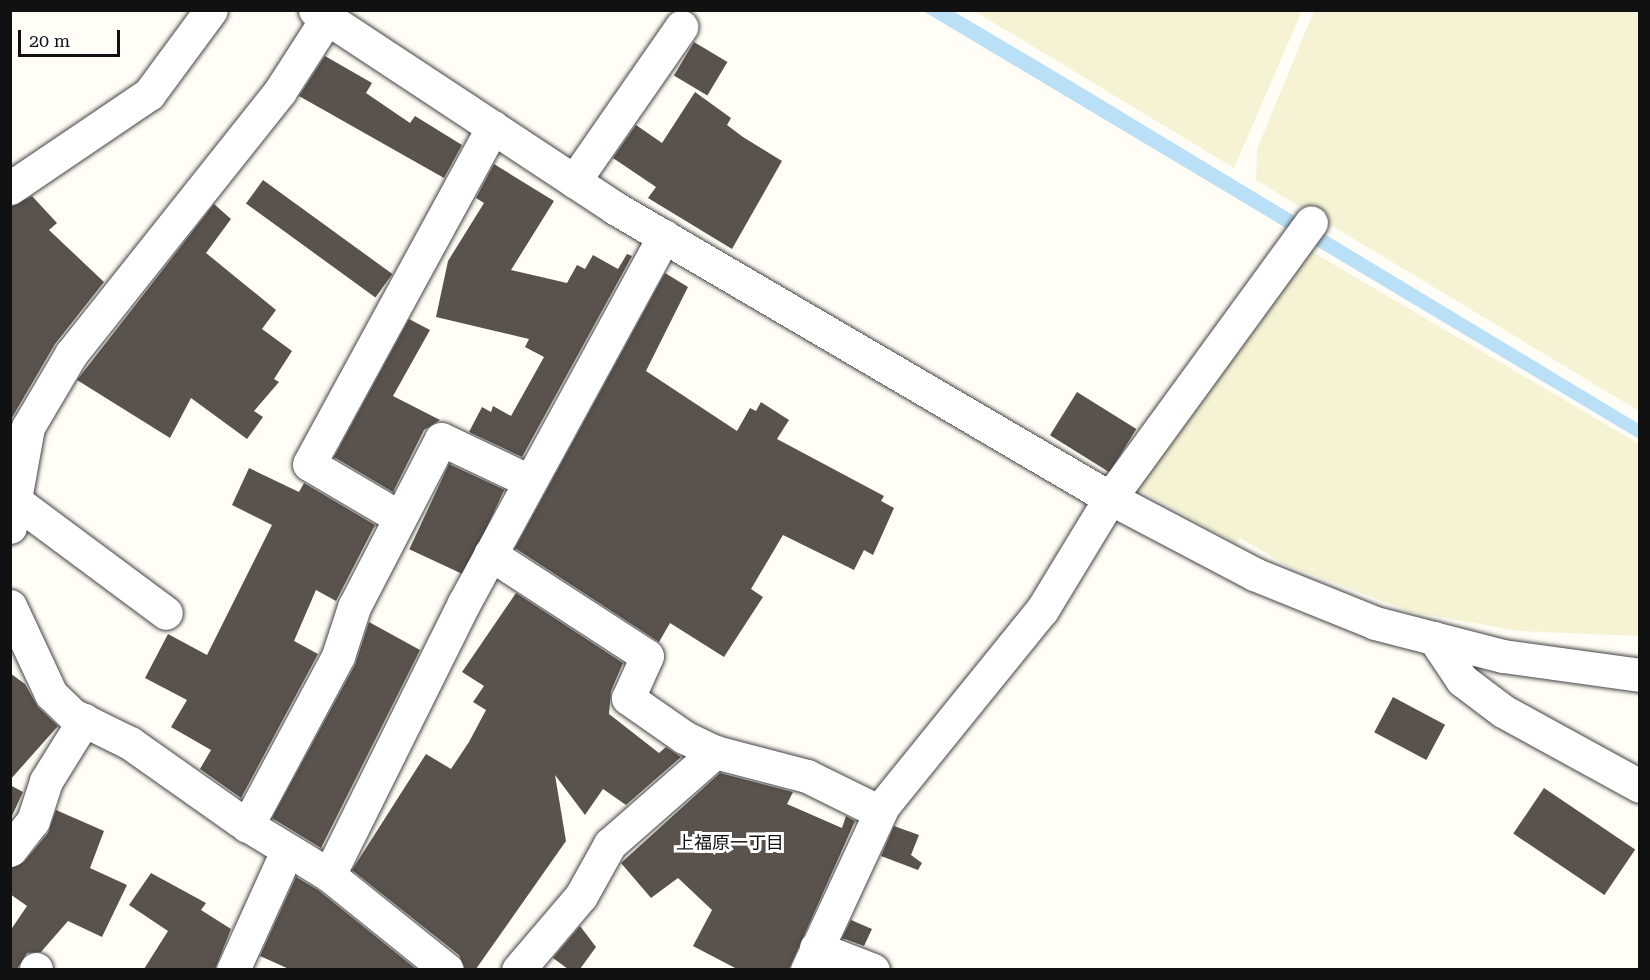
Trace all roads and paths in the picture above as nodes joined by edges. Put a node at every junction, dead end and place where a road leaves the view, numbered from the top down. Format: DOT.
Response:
graph roads {
  1 [pos="211,10"];
  2 [pos="321,14"];
  3 [pos="681,27"];
  4 [pos="493,127"];
  5 [pos="574,181"];
  6 [pos="10,188"];
  7 [pos="1311,222"];
  8 [pos="664,236"];
  9 [pos="529,481"];
  10 [pos="1110,498"];
  11 [pos="13,508"];
  12 [pos="399,517"];
  13 [pos="490,554"];
  14 [pos="10,606"];
  15 [pos="166,613"];
  16 [pos="1434,638"];
  17 [pos="1640,675"];
  18 [pos="84,720"];
  19 [pos="716,753"];
  20 [pos="1640,786"];
  21 [pos="880,812"];
  22 [pos="247,826"];
  23 [pos="10,850"];
  24 [pos="287,850"];
  25 [pos="329,875"];
  26 [pos="812,959"];
  27 [pos="233,969"];
  28 [pos="447,969"];
  29 [pos="518,969"];
  30 [pos="873,969"];
  1 -- 6 [label="street"];
  2 -- 4 [label="street"];
  2 -- 11 [label="street"];
  3 -- 5 [label="street"];
  4 -- 5 [label="street"];
  4 -- 12 [label="street"];
  5 -- 8 [label="street"];
  7 -- 10 [label="street"];
  8 -- 9 [label="street"];
  8 -- 10 [label="street"];
  9 -- 12 [label="street"];
  9 -- 13 [label="street"];
  10 -- 16 [label="street"];
  10 -- 21 [label="street"];
  11 -- 15 [label="street"];
  12 -- 22 [label="street"];
  13 -- 19 [label="street"];
  13 -- 25 [label="street"];
  14 -- 18 [label="street"];
  16 -- 17 [label="street"];
  16 -- 20 [label="street"];
  18 -- 22 [label="street"];
  18 -- 23 [label="street"];
  19 -- 21 [label="street"];
  19 -- 29 [label="street"];
  21 -- 26 [label="street"];
  22 -- 24 [label="street"];
  24 -- 25 [label="street"];
  24 -- 27 [label="street"];
  25 -- 28 [label="street"];
  26 -- 30 [label="street"];
}
